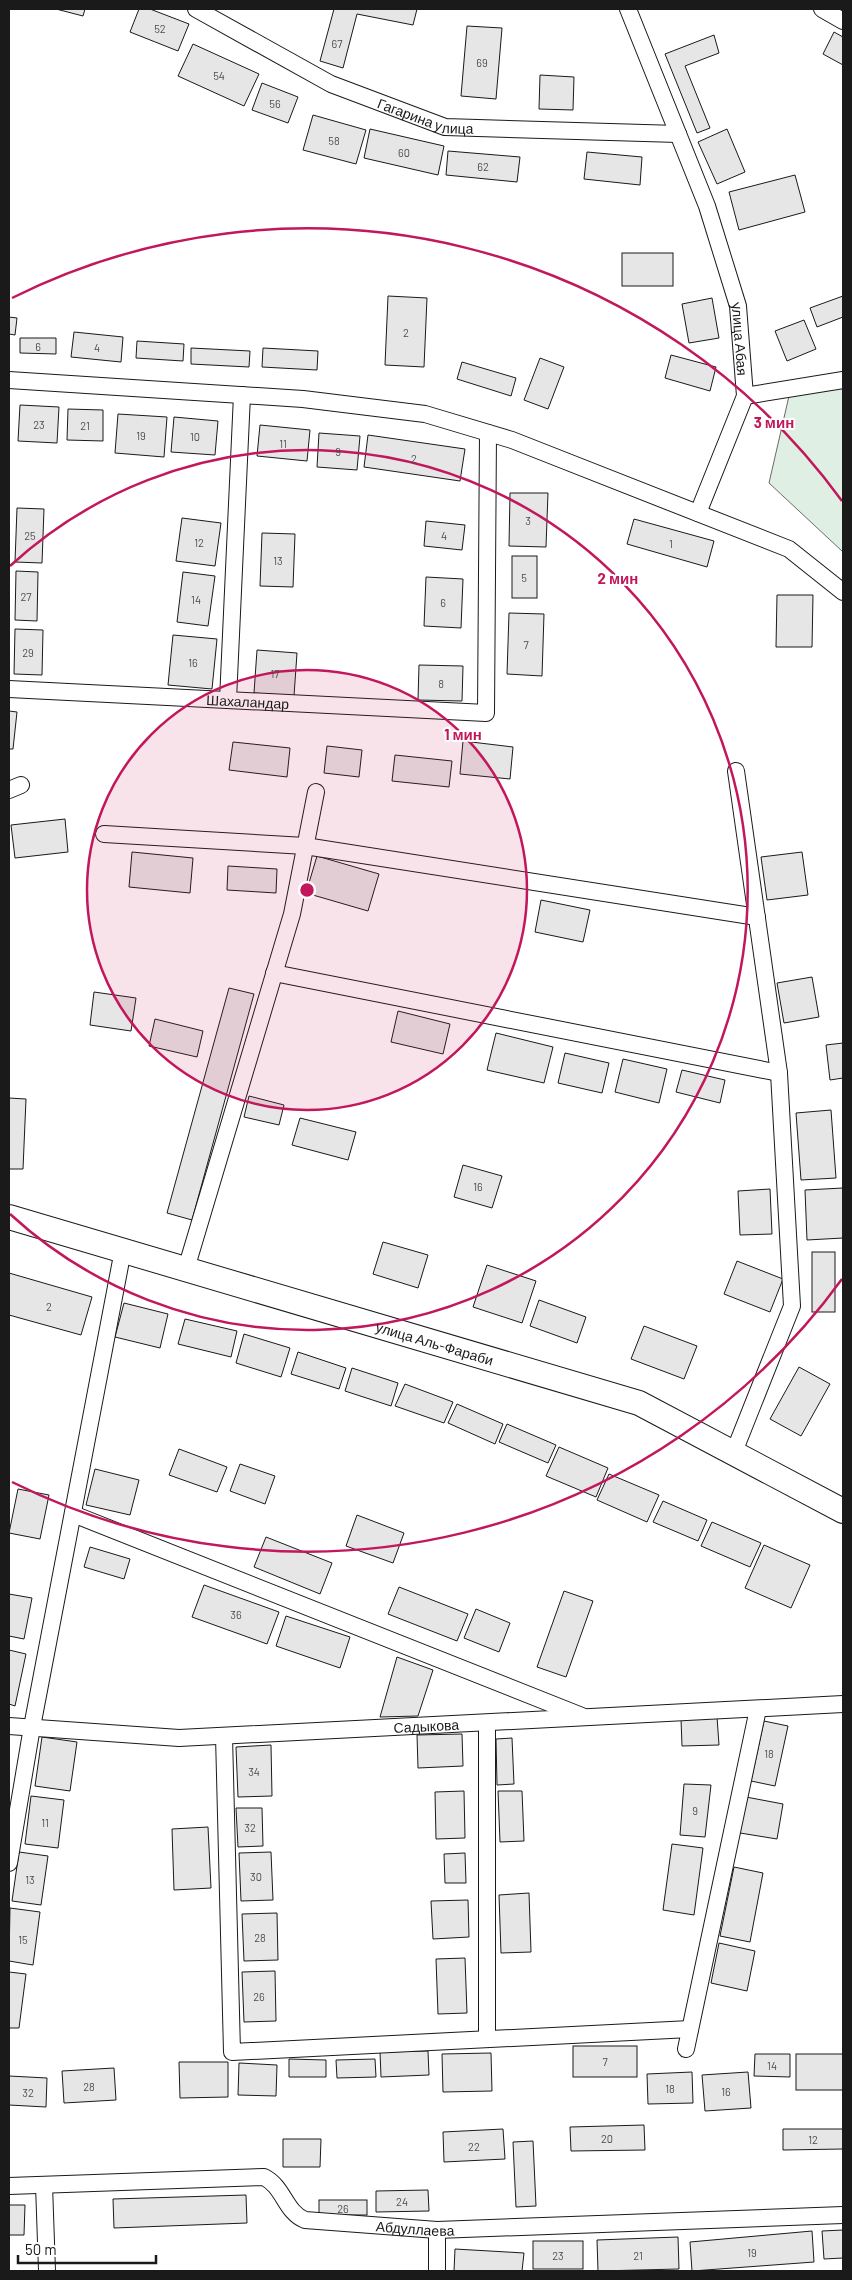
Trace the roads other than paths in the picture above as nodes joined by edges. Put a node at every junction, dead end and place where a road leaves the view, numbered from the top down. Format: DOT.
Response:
graph roads {
  1 [pos="196,9"];
  2 [pos="628,9"];
  3 [pos="822,9"];
  4 [pos="843,21"];
  5 [pos="678,134"];
  6 [pos="9,380"];
  7 [pos="843,380"];
  8 [pos="242,395"];
  9 [pos="745,396"];
  10 [pos="488,433"];
  11 [pos="698,513"];
  12 [pos="843,592"];
  13 [pos="9,689"];
  14 [pos="228,700"];
  15 [pos="736,771"];
  16 [pos="316,792"];
  17 [pos="104,834"];
  18 [pos="305,846"];
  19 [pos="757,917"];
  20 [pos="274,973"];
  21 [pos="779,1073"];
  22 [pos="9,1217"];
  23 [pos="124,1250"];
  24 [pos="186,1269"];
  25 [pos="734,1452"];
  26 [pos="843,1511"];
  27 [pos="73,1514"];
  28 [pos="843,1704"];
  29 [pos="758,1709"];
  30 [pos="587,1718"];
  31 [pos="488,1723"];
  32 [pos="9,1726"];
  33 [pos="32,1727"];
  34 [pos="224,1736"];
  35 [pos="9,1864"];
  36 [pos="690,2029"];
  37 [pos="487,2039"];
  38 [pos="686,2049"];
  39 [pos="44,2185"];
  40 [pos="9,2186"];
  41 [pos="843,2215"];
  42 [pos="437,2230"];
  43 [pos="47,2271"];
  44 [pos="437,2271"];
  1 -- 5 [label="street, Гагарина улица"];
  2 -- 5 [label="street, улица Абая"];
  3 -- 4 [label="street"];
  5 -- 9 [label="street, улица Абая"];
  6 -- 8 [label="street"];
  7 -- 9 [label="street"];
  8 -- 10 [label="street"];
  8 -- 14 [label="street"];
  9 -- 11 [label="street, улица Абая"];
  10 -- 11 [label="street"];
  10 -- 14 [label="street, Шахаландар"];
  11 -- 12 [label="street"];
  13 -- 14 [label="street, Шахаландар"];
  15 -- 19 [label="street"];
  16 -- 18 [label="street"];
  17 -- 18 [label="street"];
  18 -- 19 [label="street"];
  18 -- 20 [label="street"];
  19 -- 21 [label="street"];
  20 -- 21 [label="street"];
  20 -- 24 [label="street"];
  21 -- 25 [label="street"];
  22 -- 23 [label="main road, улица Аль-Фараби"];
  23 -- 24 [label="main road, улица Аль-Фараби"];
  23 -- 27 [label="street"];
  24 -- 25 [label="main road, улица Аль-Фараби"];
  25 -- 26 [label="main road, улица Аль-Фараби"];
  27 -- 30 [label="street"];
  27 -- 33 [label="street"];
  28 -- 29 [label="street, Садыкова"];
  29 -- 30 [label="street, Садыкова"];
  29 -- 36 [label="street"];
  30 -- 31 [label="street, Садыкова"];
  31 -- 34 [label="street, Садыкова"];
  31 -- 37 [label="street"];
  32 -- 33 [label="street, Садыкова"];
  33 -- 34 [label="street, Садыкова"];
  33 -- 35 [label="street"];
  34 -- 37 [label="street"];
  36 -- 37 [label="street"];
  36 -- 38 [label="street"];
  39 -- 40 [label="street, Абдуллаева"];
  39 -- 42 [label="street, Абдуллаева"];
  39 -- 43 [label="street"];
  41 -- 42 [label="street, Абдуллаева"];
  42 -- 44 [label="street"];
}
